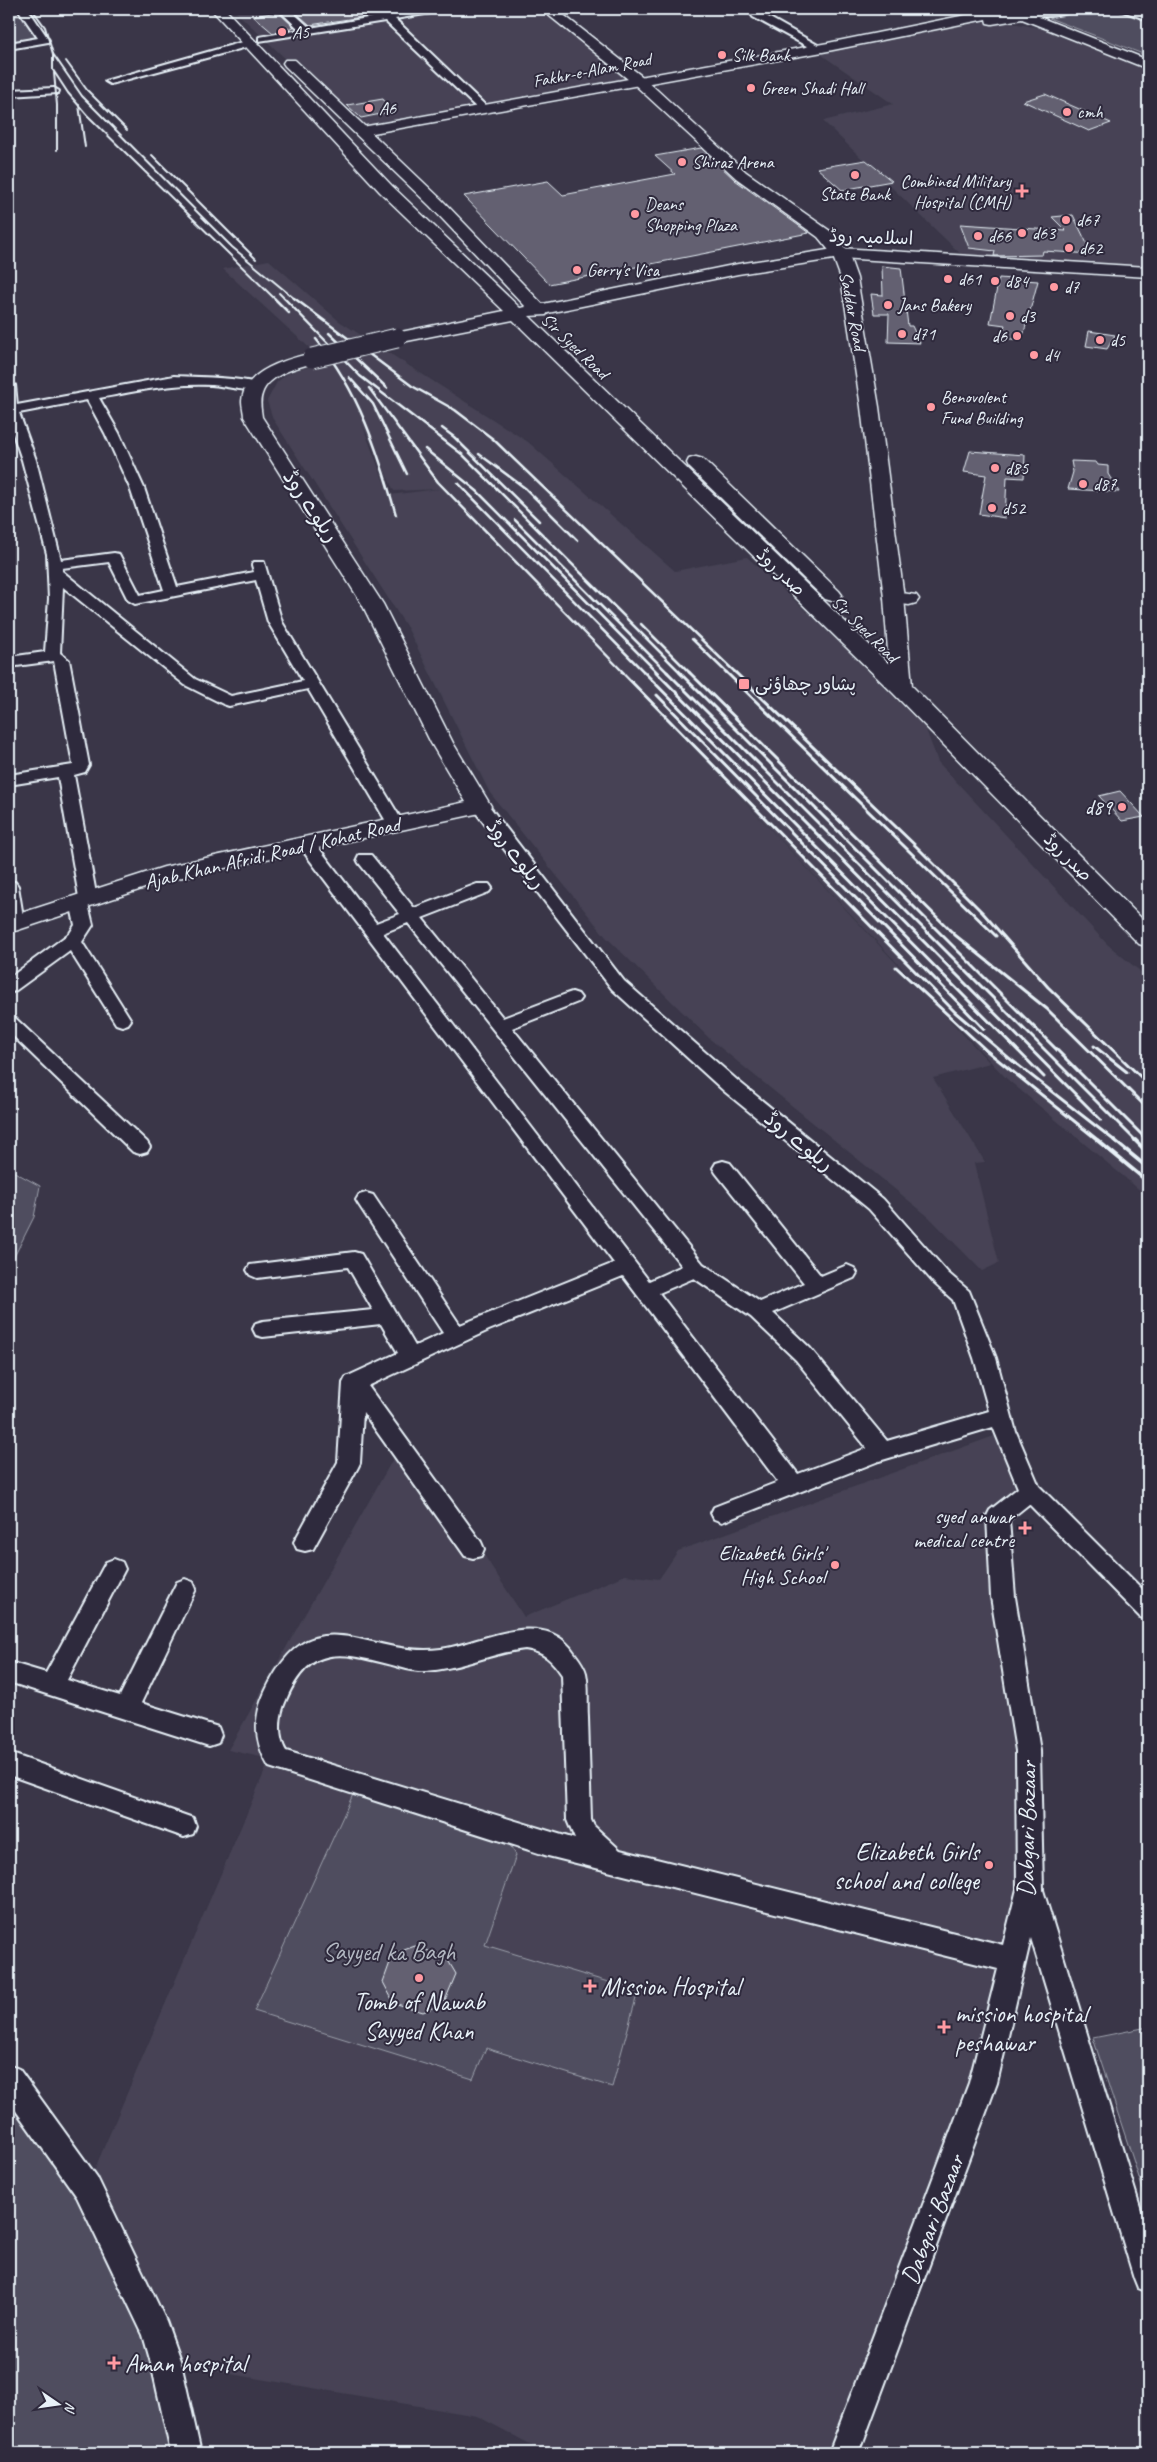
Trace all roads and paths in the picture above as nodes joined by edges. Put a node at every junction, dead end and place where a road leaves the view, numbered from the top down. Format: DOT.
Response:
graph roads {
  1 [pos="23,9"];
  2 [pos="218,9"];
  3 [pos="233,9"];
  4 [pos="283,9"];
  5 [pos="378,9"];
  6 [pos="437,9"];
  7 [pos="548,9"];
  8 [pos="558,9"];
  9 [pos="753,9"];
  10 [pos="1071,9"];
  11 [pos="1122,9"];
  12 [pos="1020,11"];
  13 [pos="991,14"];
  14 [pos="1148,17"];
  15 [pos="387,18"];
  16 [pos="308,31"];
  17 [pos="1060,31"];
  18 [pos="257,41"];
  19 [pos="9,46"];
  20 [pos="823,48"];
  21 [pos="1148,56"];
  22 [pos="1148,65"];
  23 [pos="110,80"];
  24 [pos="643,80"];
  25 [pos="54,91"];
  26 [pos="9,93"];
  27 [pos="484,109"];
  28 [pos="362,131"];
  29 [pos="734,147"];
  30 [pos="779,182"];
  31 [pos="848,254"];
  32 [pos="1148,272"];
  33 [pos="538,310"];
  34 [pos="516,314"];
  35 [pos="552,323"];
  36 [pos="882,379"];
  37 [pos="9,386"];
  38 [pos="258,387"];
  39 [pos="91,395"];
  40 [pos="885,398"];
  41 [pos="10,410"];
  42 [pos="686,453"];
  43 [pos="55,569"];
  44 [pos="172,593"];
  45 [pos="902,599"];
  46 [pos="52,656"];
  47 [pos="9,662"];
  48 [pos="900,663"];
  49 [pos="311,684"];
  50 [pos="910,685"];
  51 [pos="65,771"];
  52 [pos="9,780"];
  53 [pos="480,806"];
  54 [pos="396,824"];
  55 [pos="306,843"];
  56 [pos="365,859"];
  57 [pos="9,886"];
  58 [pos="483,888"];
  59 [pos="84,901"];
  60 [pos="1148,914"];
  61 [pos="410,916"];
  62 [pos="12,924"];
  63 [pos="371,931"];
  64 [pos="1148,939"];
  65 [pos="72,941"];
  66 [pos="9,987"];
  67 [pos="572,998"];
  68 [pos="122,1020"];
  69 [pos="9,1022"];
  70 [pos="500,1026"];
  71 [pos="140,1147"];
  72 [pos="723,1168"];
  73 [pos="366,1200"];
  74 [pos="628,1266"];
  75 [pos="696,1269"];
  76 [pos="257,1270"];
  77 [pos="847,1273"];
  78 [pos="817,1285"];
  79 [pos="647,1290"];
  80 [pos="758,1311"];
  81 [pos="387,1316"];
  82 [pos="263,1329"];
  83 [pos="456,1336"];
  84 [pos="411,1357"];
  85 [pos="354,1382"];
  86 [pos="1000,1416"];
  87 [pos="883,1452"];
  88 [pos="793,1485"];
  89 [pos="1030,1491"];
  90 [pos="722,1513"];
  91 [pos="305,1542"];
  92 [pos="473,1549"];
  93 [pos="114,1569"];
  94 [pos="185,1590"];
  95 [pos="1148,1610"];
  96 [pos="9,1672"];
  97 [pos="52,1686"];
  98 [pos="126,1709"];
  99 [pos="210,1735"];
  100 [pos="9,1764"];
  101 [pos="184,1826"];
  102 [pos="614,1861"];
  103 [pos="1030,1889"];
  104 [pos="1013,1960"];
  105 [pos="9,2078"];
  106 [pos="1148,2278"];
  107 [pos="186,2453"];
  108 [pos="844,2453"];
  1 -- 19 [label="street"];
  2 -- 18 [label="main road, Sir Syed Road"];
  3 -- 18 [label="main road, Sir Syed Road"];
  4 -- 16 [label="street"];
  5 -- 15 [label="street"];
  6 -- 15 [label="street"];
  7 -- 24 [label="main road, Saddar Road"];
  8 -- 24 [label="main road, Saddar Road"];
  9 -- 20 [label="street"];
  10 -- 12 [label="street"];
  11 -- 14 [label="street"];
  12 -- 13 [label="main road, Fakhr-e-Alam Road"];
  12 -- 17 [label="main road"];
  12 -- 21 [label="main road"];
  13 -- 17 [label="main road"];
  13 -- 20 [label="main road, Fakhr-e-Alam Road"];
  15 -- 16 [label="street"];
  15 -- 27 [label="street"];
  16 -- 18 [label="street"];
  17 -- 22 [label="main road"];
  18 -- 23 [label="street"];
  18 -- 28 [label="main road, Sir Syed Road"];
  18 -- 34 [label="main road, صدر روڈ"];
  20 -- 24 [label="main road, Fakhr-e-Alam Road"];
  24 -- 27 [label="main road, Fakhr-e-Alam Road"];
  24 -- 29 [label="main road, Saddar Road"];
  24 -- 31 [label="main road, Saddar Road"];
  25 -- 26 [label="street"];
  27 -- 28 [label="main road, Fakhr-e-Alam Road"];
  28 -- 33 [label="main road, Sir Syed Road"];
  30 -- 31 [label="main road, Saddar Road"];
  31 -- 32 [label="main road, اسلامیہ روڈ"];
  31 -- 33 [label="main road, اسلامیہ روڈ"];
  31 -- 36 [label="main road, Saddar Road"];
  31 -- 45 [label="main road, Saddar Road"];
  33 -- 34 [label="main road"];
  33 -- 35 [label="main road, Sir Syed Road"];
  34 -- 38 [label="main road, bridge"];
  34 -- 50 [label="main road, صدر روڈ"];
  37 -- 41 [label="street"];
  38 -- 39 [label="street"];
  38 -- 53 [label="main road, ریلوے روڈ"];
  39 -- 41 [label="street"];
  39 -- 44 [label="street"];
  40 -- 45 [label="main road, Saddar Road"];
  41 -- 43 [label="street"];
  42 -- 48 [label="main road, Sir Syed Road"];
  43 -- 44 [label="street"];
  43 -- 46 [label="street"];
  43 -- 49 [label="street"];
  44 -- 49 [label="street"];
  45 -- 48 [label="main road, Saddar Road"];
  45 -- 50 [label="main road, Saddar Road"];
  46 -- 47 [label="street"];
  46 -- 51 [label="street"];
  48 -- 50 [label="main road, Sir Syed Road"];
  49 -- 54 [label="street"];
  50 -- 60 [label="main road, صدر روڈ"];
  50 -- 64 [label="main road, صدر روڈ"];
  51 -- 52 [label="street"];
  51 -- 59 [label="street"];
  53 -- 54 [label="main road, Ajab Khan Afridi Road / Kohat Road"];
  53 -- 86 [label="street, ریلوے روڈ"];
  54 -- 55 [label="main road, Ajab Khan Afridi Road / Kohat Road"];
  55 -- 59 [label="main road, Ajab Khan Afridi Road / Kohat Road"];
  55 -- 63 [label="street"];
  56 -- 61 [label="street"];
  57 -- 62 [label="street"];
  58 -- 61 [label="street"];
  59 -- 62 [label="main road, Ajab Khan Afridi Road / Kohat Road"];
  59 -- 65 [label="street"];
  61 -- 63 [label="street"];
  61 -- 70 [label="street"];
  63 -- 74 [label="street"];
  65 -- 66 [label="street"];
  65 -- 68 [label="street"];
  67 -- 70 [label="street"];
  69 -- 71 [label="street"];
  70 -- 75 [label="street"];
  72 -- 78 [label="street"];
  73 -- 83 [label="street"];
  74 -- 79 [label="street"];
  74 -- 83 [label="street"];
  75 -- 79 [label="street"];
  75 -- 80 [label="street"];
  76 -- 81 [label="street"];
  77 -- 78 [label="street"];
  78 -- 80 [label="street"];
  79 -- 88 [label="street"];
  80 -- 87 [label="street"];
  81 -- 82 [label="street"];
  81 -- 84 [label="street"];
  83 -- 84 [label="street"];
  84 -- 85 [label="street"];
  85 -- 91 [label="street"];
  85 -- 92 [label="street"];
  86 -- 87 [label="street"];
  86 -- 89 [label="street, ریلوے روڈ"];
  87 -- 88 [label="street"];
  88 -- 90 [label="street"];
  89 -- 95 [label="street"];
  89 -- 103 [label="street, Dabgari Bazaar"];
  93 -- 97 [label="street"];
  94 -- 98 [label="street"];
  96 -- 97 [label="street"];
  97 -- 98 [label="street"];
  98 -- 99 [label="street"];
  100 -- 101 [label="street"];
  102 -- 102 [label="street"];
  102 -- 104 [label="street"];
  103 -- 104 [label="street, Dabgari Bazaar"];
  103 -- 106 [label="street"];
  104 -- 108 [label="street, Dabgari Bazaar"];
  105 -- 107 [label="street"];
}
